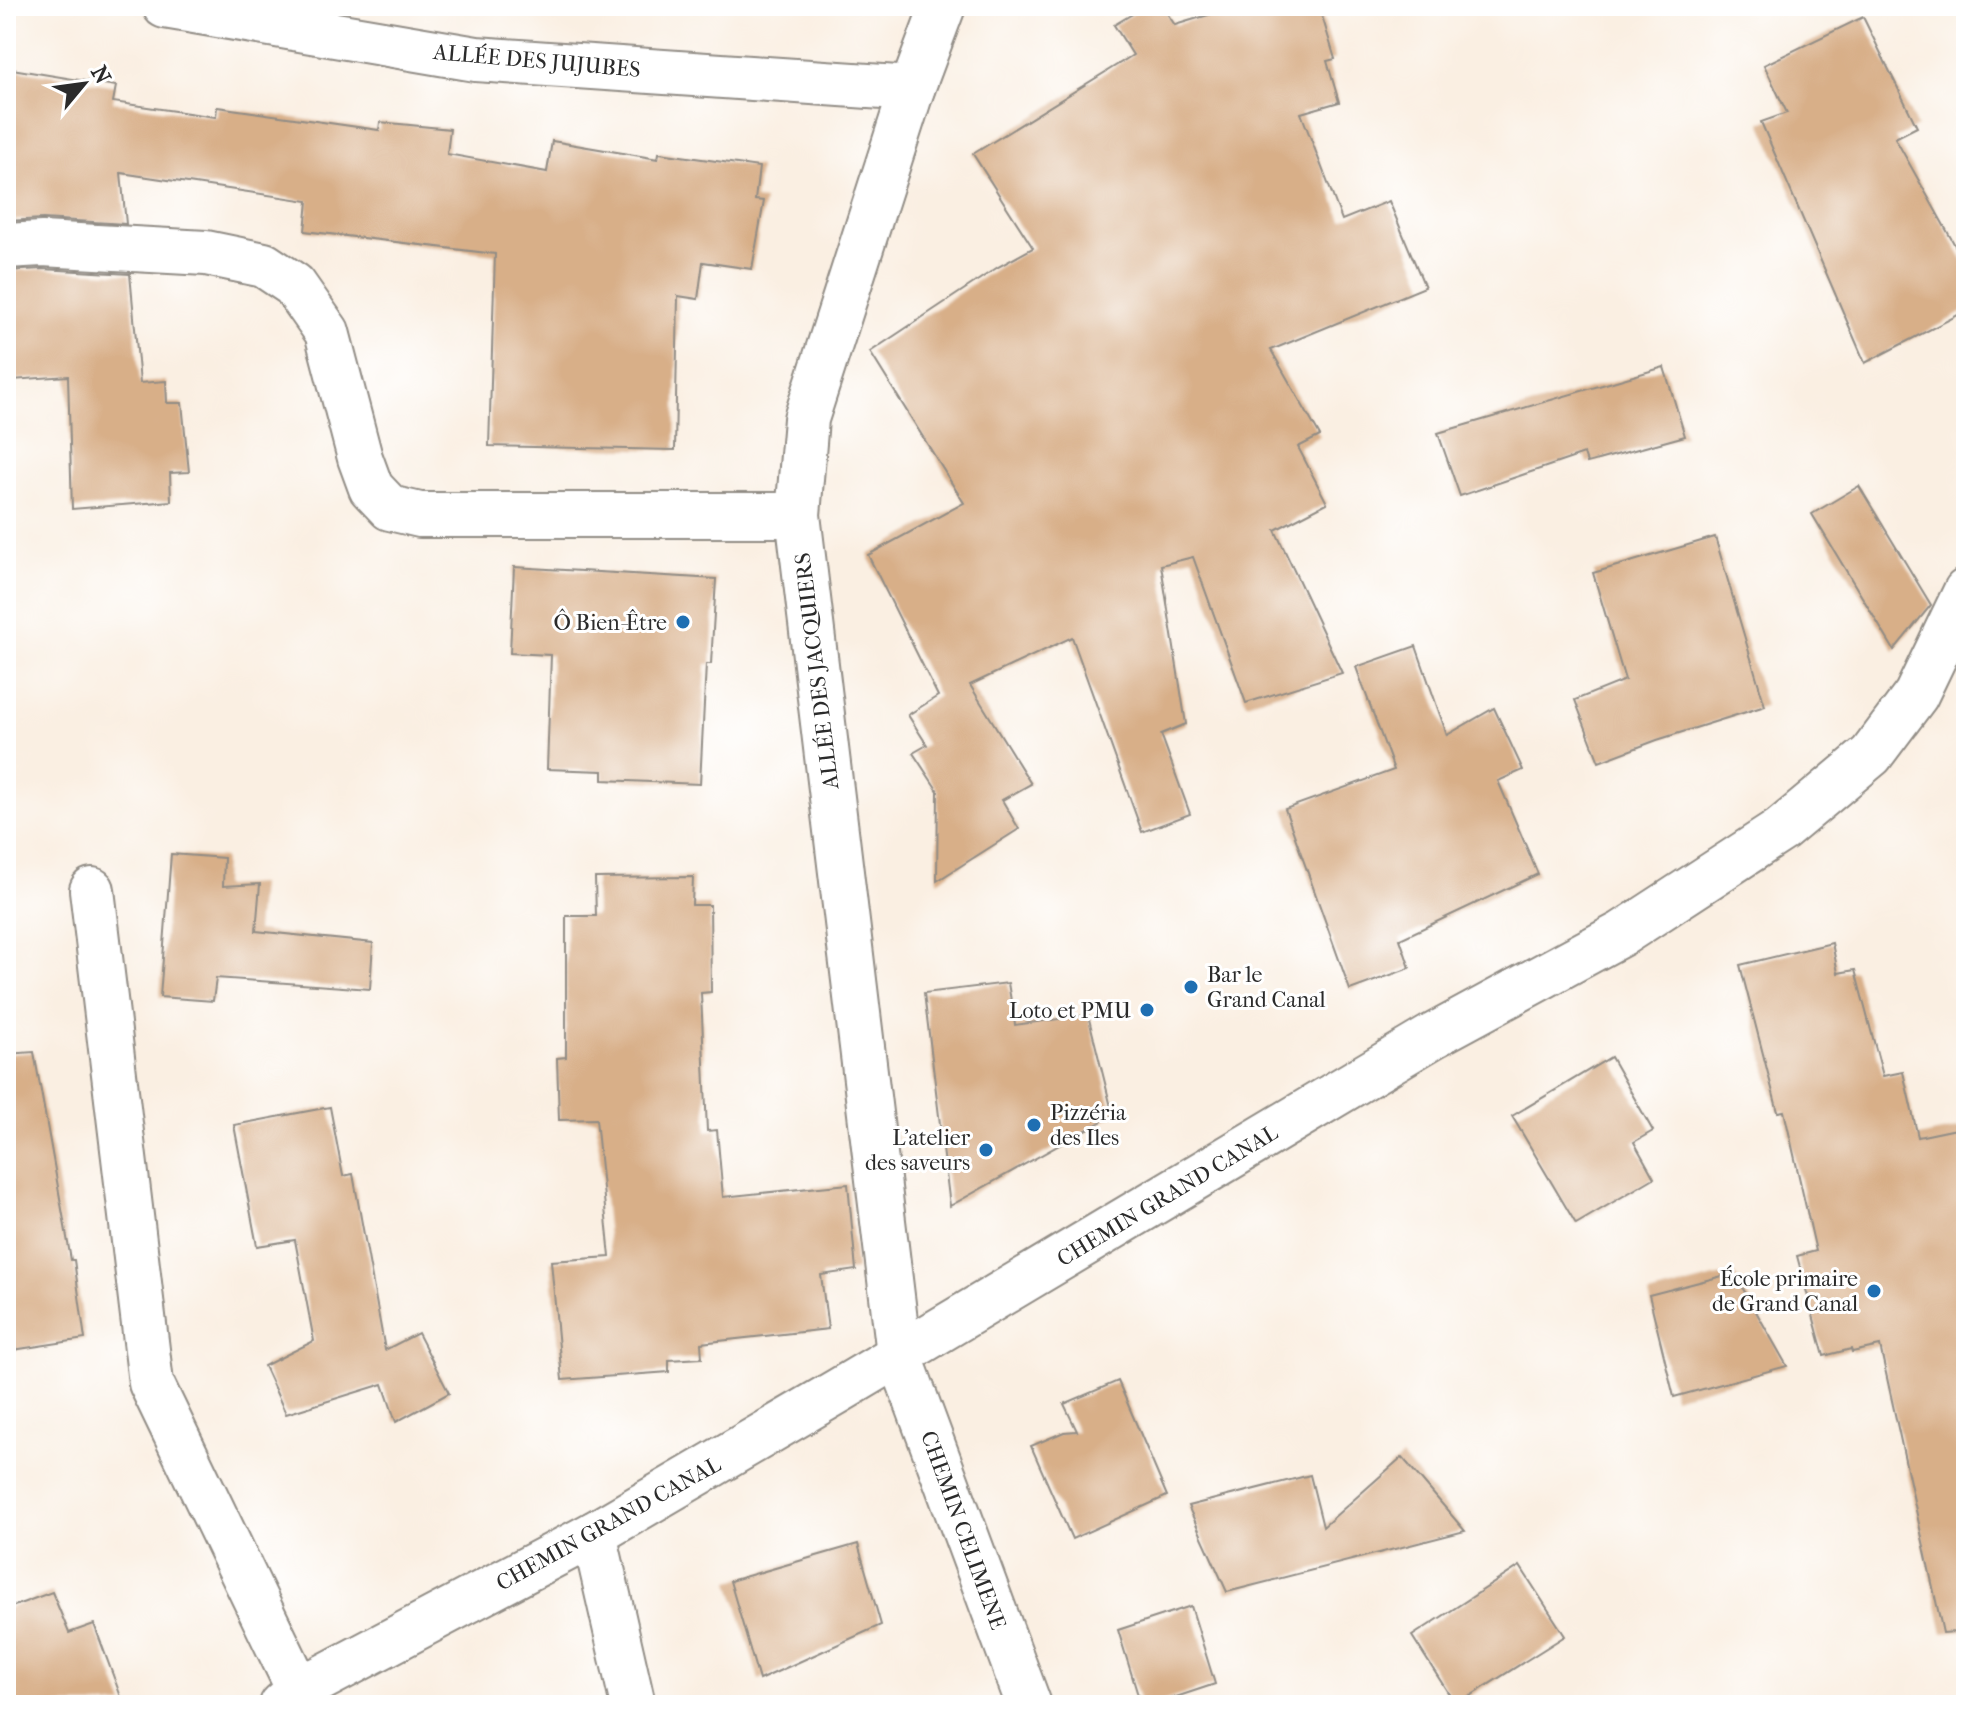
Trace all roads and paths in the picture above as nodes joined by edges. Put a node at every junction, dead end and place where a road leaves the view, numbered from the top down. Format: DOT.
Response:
graph roads {
  1 [pos="165,6"];
  2 [pos="943,6"];
  3 [pos="912,89"];
  4 [pos="6,246"];
  5 [pos="798,515"];
  6 [pos="1966,591"];
  7 [pos="92,890"];
  8 [pos="899,1354"];
  9 [pos="594,1534"];
  10 [pos="290,1698"];
  11 [pos="633,1705"];
  12 [pos="1029,1705"];
  1 -- 3 [label="street, ALLÉE DES JUJUBES"];
  2 -- 3 [label="street, ALLÉE DES JACQUIERS"];
  3 -- 5 [label="street, ALLÉE DES JACQUIERS"];
  4 -- 5 [label="street"];
  5 -- 8 [label="street, ALLÉE DES JACQUIERS"];
  6 -- 8 [label="street, CHEMIN GRAND CANAL"];
  7 -- 10 [label="street"];
  8 -- 9 [label="street, CHEMIN GRAND CANAL"];
  8 -- 12 [label="street, CHEMIN CELIMENE"];
  9 -- 10 [label="street, CHEMIN GRAND CANAL"];
  9 -- 11 [label="street"];
}
